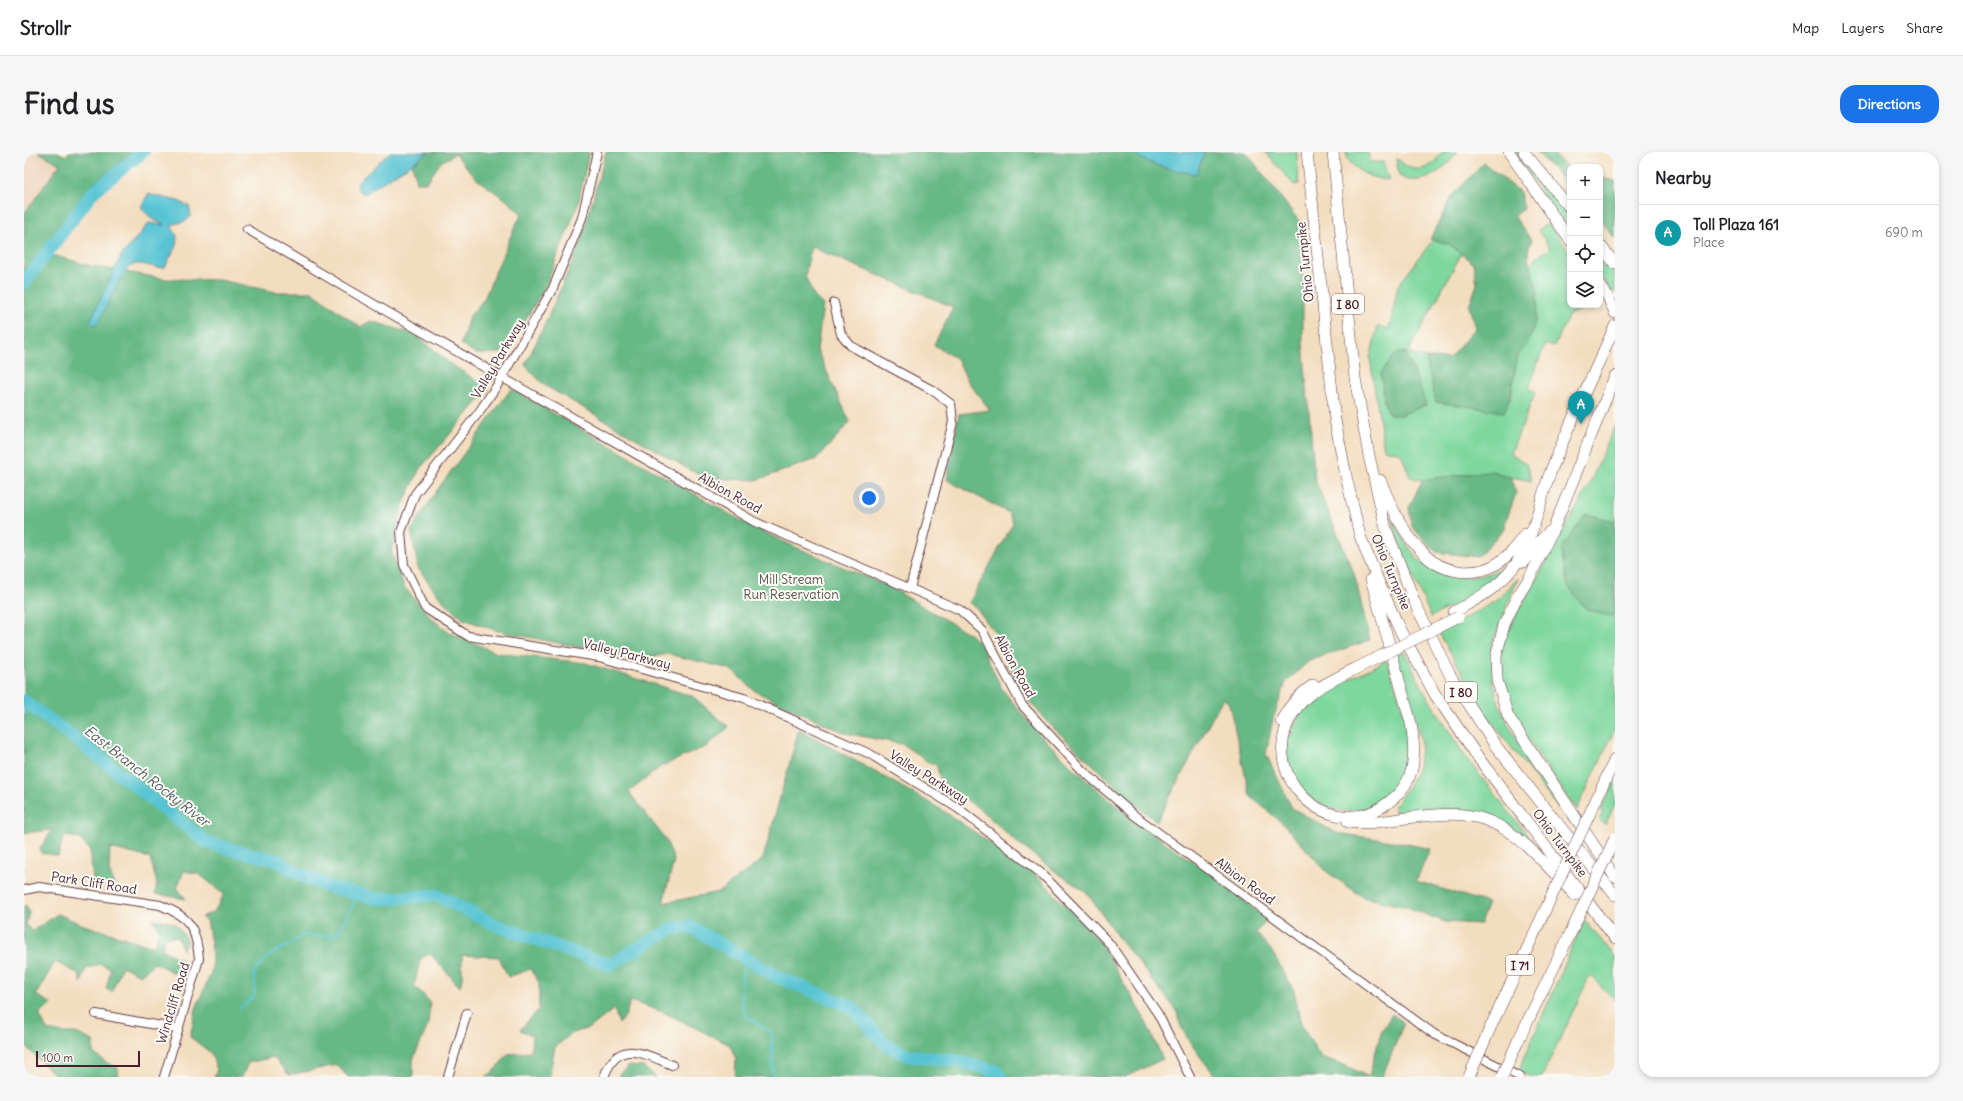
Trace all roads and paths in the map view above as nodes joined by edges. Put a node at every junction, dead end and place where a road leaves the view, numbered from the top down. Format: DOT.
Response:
graph roads {
  1 [pos="597,152"];
  2 [pos="1307,152"];
  3 [pos="1333,152"];
  4 [pos="1510,152"];
  5 [pos="1524,152"];
  6 [pos="1567,204"];
  7 [pos="247,229"];
  8 [pos="1567,236"];
  9 [pos="1603,249"];
  10 [pos="1615,264"];
  11 [pos="1603,289"];
  12 [pos="834,303"];
  13 [pos="1615,313"];
  14 [pos="1615,326"];
  15 [pos="503,376"];
  16 [pos="1615,376"];
  17 [pos="1369,456"];
  18 [pos="1534,520"];
  19 [pos="1555,525"];
  20 [pos="1360,536"];
  21 [pos="910,588"];
  22 [pos="1456,614"];
  23 [pos="1364,662"];
  24 [pos="1615,759"];
  25 [pos="1615,838"];
  26 [pos="1615,877"];
  27 [pos="24,890"];
  28 [pos="1615,895"];
  29 [pos="160,905"];
  30 [pos="1612,934"];
  31 [pos="96,1014"];
  32 [pos="468,1014"];
  33 [pos="178,1030"];
  34 [pos="672,1065"];
  35 [pos="164,1077"];
  36 [pos="448,1077"];
  37 [pos="604,1077"];
  38 [pos="1190,1077"];
  39 [pos="1469,1077"];
  40 [pos="1502,1077"];
  41 [pos="1520,1077"];
  1 -- 15 [label="street, Valley Parkway"];
  2 -- 20 [label="highway, Ohio Turnpike / I 80"];
  3 -- 17 [label="highway, Ohio Turnpike / I 80"];
  4 -- 8 [label="highway"];
  5 -- 6 [label="highway"];
  7 -- 15 [label="street, Albion Road"];
  9 -- 10 [label="highway"];
  11 -- 13 [label="highway"];
  12 -- 21 [label="street"];
  14 -- 18 [label="highway"];
  15 -- 21 [label="street, Albion Road"];
  15 -- 38 [label="street, Valley Parkway"];
  16 -- 19 [label="highway"];
  17 -- 18 [label="highway"];
  17 -- 28 [label="highway, Ohio Turnpike / I 80"];
  18 -- 22 [label="highway"];
  19 -- 22 [label="highway"];
  19 -- 26 [label="highway"];
  20 -- 23 [label="highway"];
  20 -- 30 [label="highway, Ohio Turnpike / I 80"];
  21 -- 41 [label="street, Albion Road"];
  22 -- 23 [label="highway, bridge"];
  23 -- 30 [label="highway"];
  24 -- 39 [label="highway, I 71, bridge"];
  25 -- 40 [label="highway, I 71, bridge"];
  27 -- 29 [label="street, Park Cliff Road"];
  29 -- 33 [label="street, Windcliff Road"];
  31 -- 33 [label="street"];
  32 -- 36 [label="street"];
  33 -- 35 [label="street, Windcliff Road"];
  34 -- 37 [label="street"];
}
